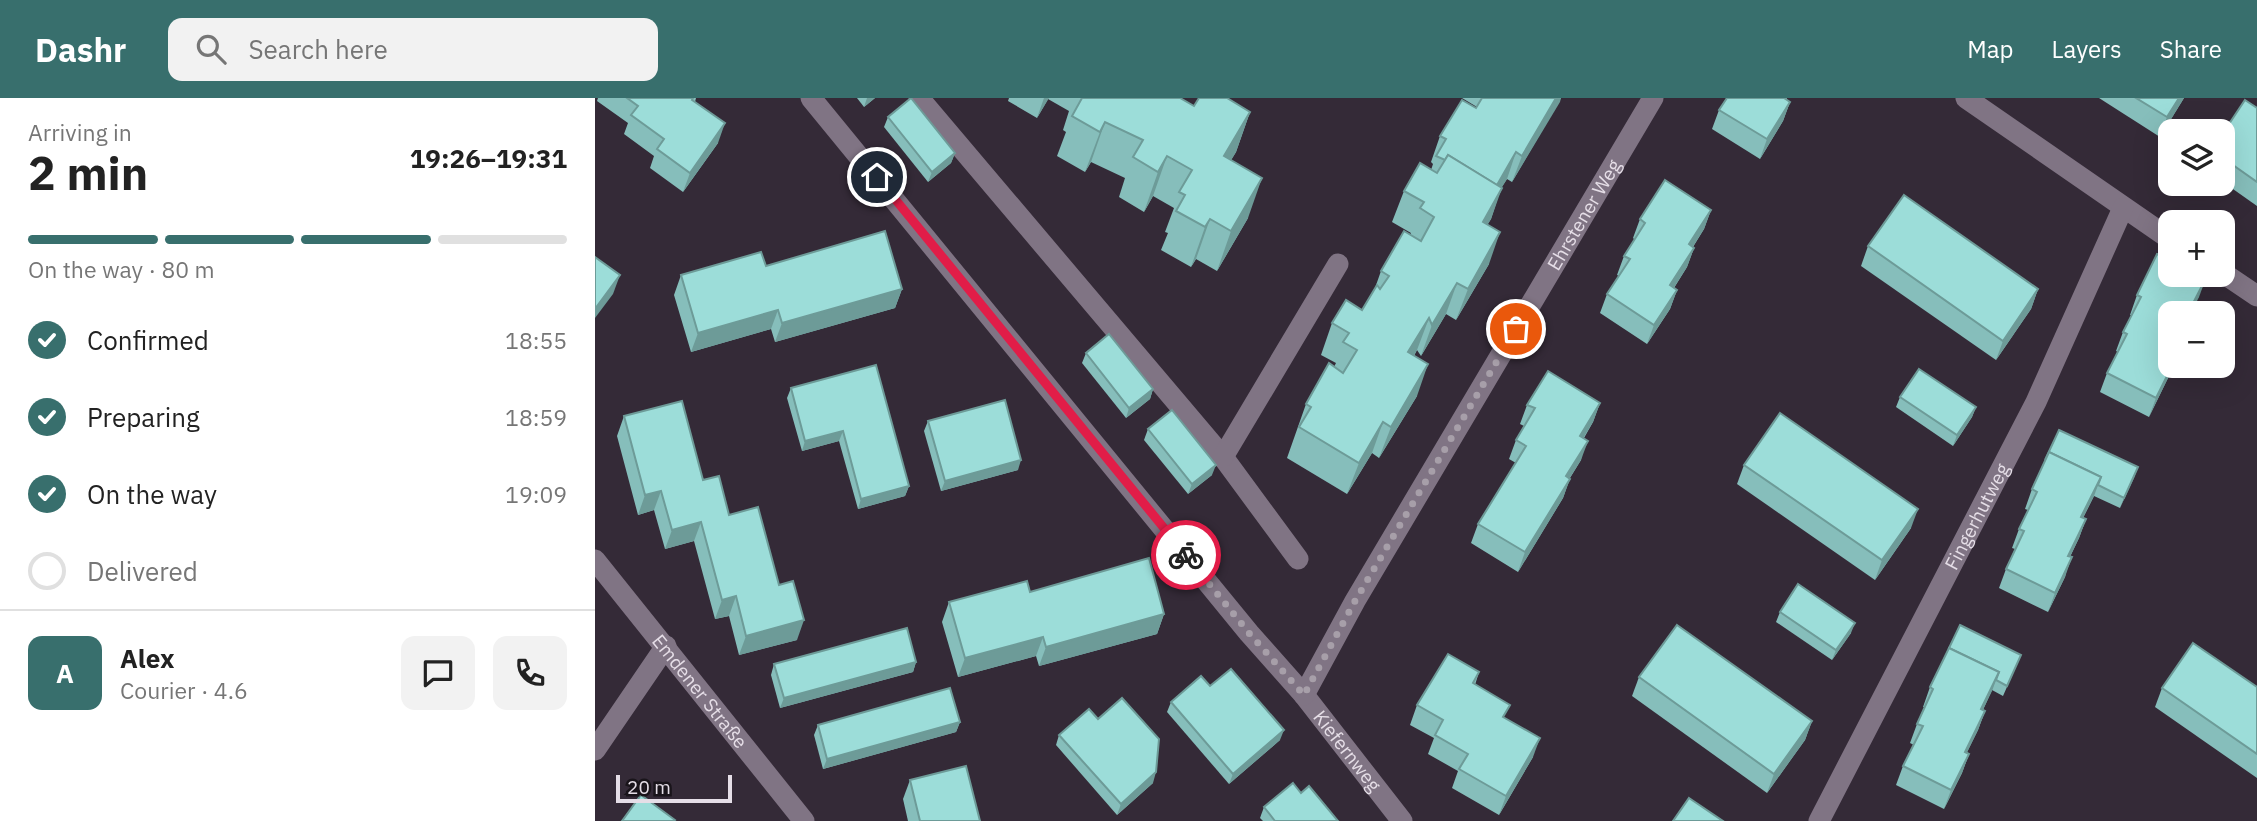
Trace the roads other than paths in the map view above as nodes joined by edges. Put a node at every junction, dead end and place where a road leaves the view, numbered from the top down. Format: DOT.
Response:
graph roads {
  1 [pos="811,98"];
  2 [pos="919,98"];
  3 [pos="1653,98"];
  4 [pos="1966,98"];
  5 [pos="2123,208"];
  6 [pos="2158,231"];
  7 [pos="1338,264"];
  8 [pos="2235,281"];
  9 [pos="2257,296"];
  10 [pos="1223,457"];
  11 [pos="1298,559"];
  12 [pos="595,560"];
  13 [pos="666,646"];
  14 [pos="1304,695"];
  15 [pos="595,750"];
  16 [pos="804,821"];
  17 [pos="1402,821"];
  18 [pos="1819,821"];
  1 -- 14 [label="street, Kiefernweg"];
  2 -- 10 [label="street"];
  3 -- 14 [label="street, Ehrstener Weg"];
  4 -- 5 [label="street"];
  5 -- 6 [label="street"];
  5 -- 18 [label="street, Fingerhutweg"];
  7 -- 10 [label="street"];
  8 -- 9 [label="street"];
  10 -- 11 [label="street"];
  12 -- 13 [label="street, Emdener Straße"];
  13 -- 15 [label="street"];
  13 -- 16 [label="street, Emdener Straße"];
  14 -- 17 [label="street, Kiefernweg"];
}
